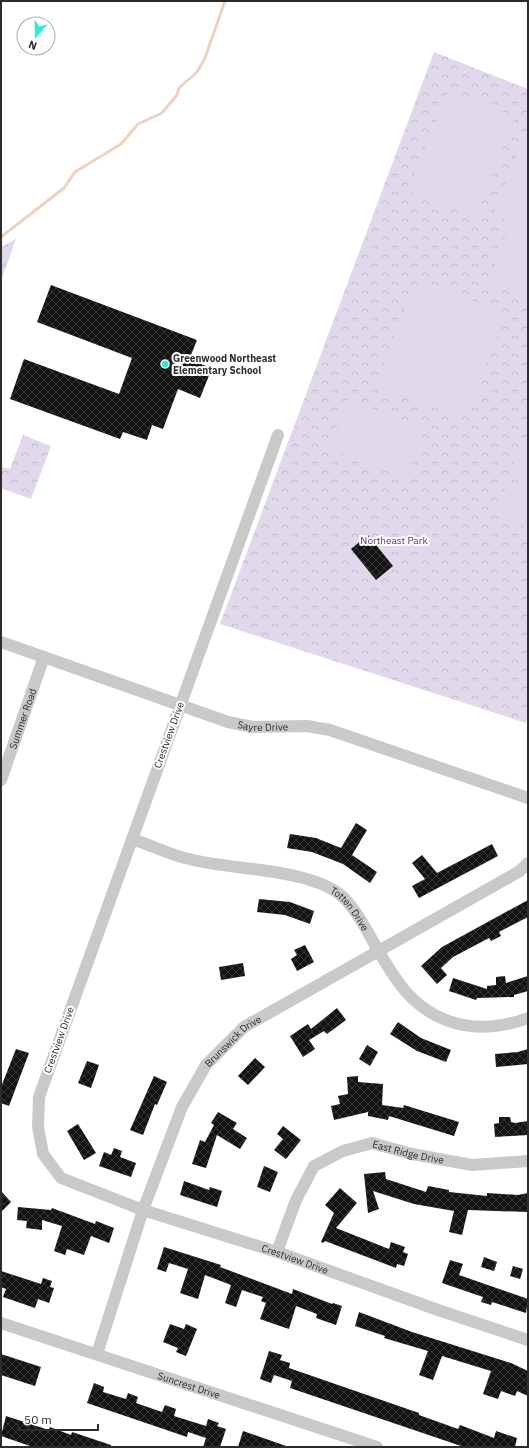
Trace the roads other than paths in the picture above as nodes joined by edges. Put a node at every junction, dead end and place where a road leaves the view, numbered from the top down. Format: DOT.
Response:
graph roads {
  1 [pos="278,435"];
  2 [pos="1,642"];
  3 [pos="44,657"];
  4 [pos="180,706"];
  5 [pos="1,780"];
  6 [pos="528,798"];
  7 [pos="132,839"];
  8 [pos="528,863"];
  9 [pos="378,951"];
  10 [pos="528,1018"];
  11 [pos="528,1160"];
  12 [pos="143,1210"];
  13 [pos="277,1252"];
  14 [pos="1,1324"];
  15 [pos="528,1340"];
  16 [pos="97,1354"];
  17 [pos="377,1447"];
  1 -- 4 [label="street, Crestview Drive"];
  2 -- 3 [label="street, Sayre Drive"];
  3 -- 4 [label="street, Sayre Drive"];
  3 -- 5 [label="street, Summer Road"];
  4 -- 6 [label="street, Sayre Drive"];
  4 -- 7 [label="street, Crestview Drive"];
  7 -- 9 [label="street, Totten Drive"];
  7 -- 12 [label="street, Crestview Drive"];
  8 -- 9 [label="street, Brunswick Drive"];
  9 -- 10 [label="street, Totten Drive"];
  9 -- 12 [label="street, Brunswick Drive"];
  11 -- 13 [label="street, East Ridge Drive"];
  12 -- 13 [label="street, Crestview Drive"];
  12 -- 16 [label="street, Brunswick Drive"];
  13 -- 15 [label="street, Crestview Drive"];
  14 -- 16 [label="street, Suncrest Drive"];
  16 -- 17 [label="street, Suncrest Drive"];
}
